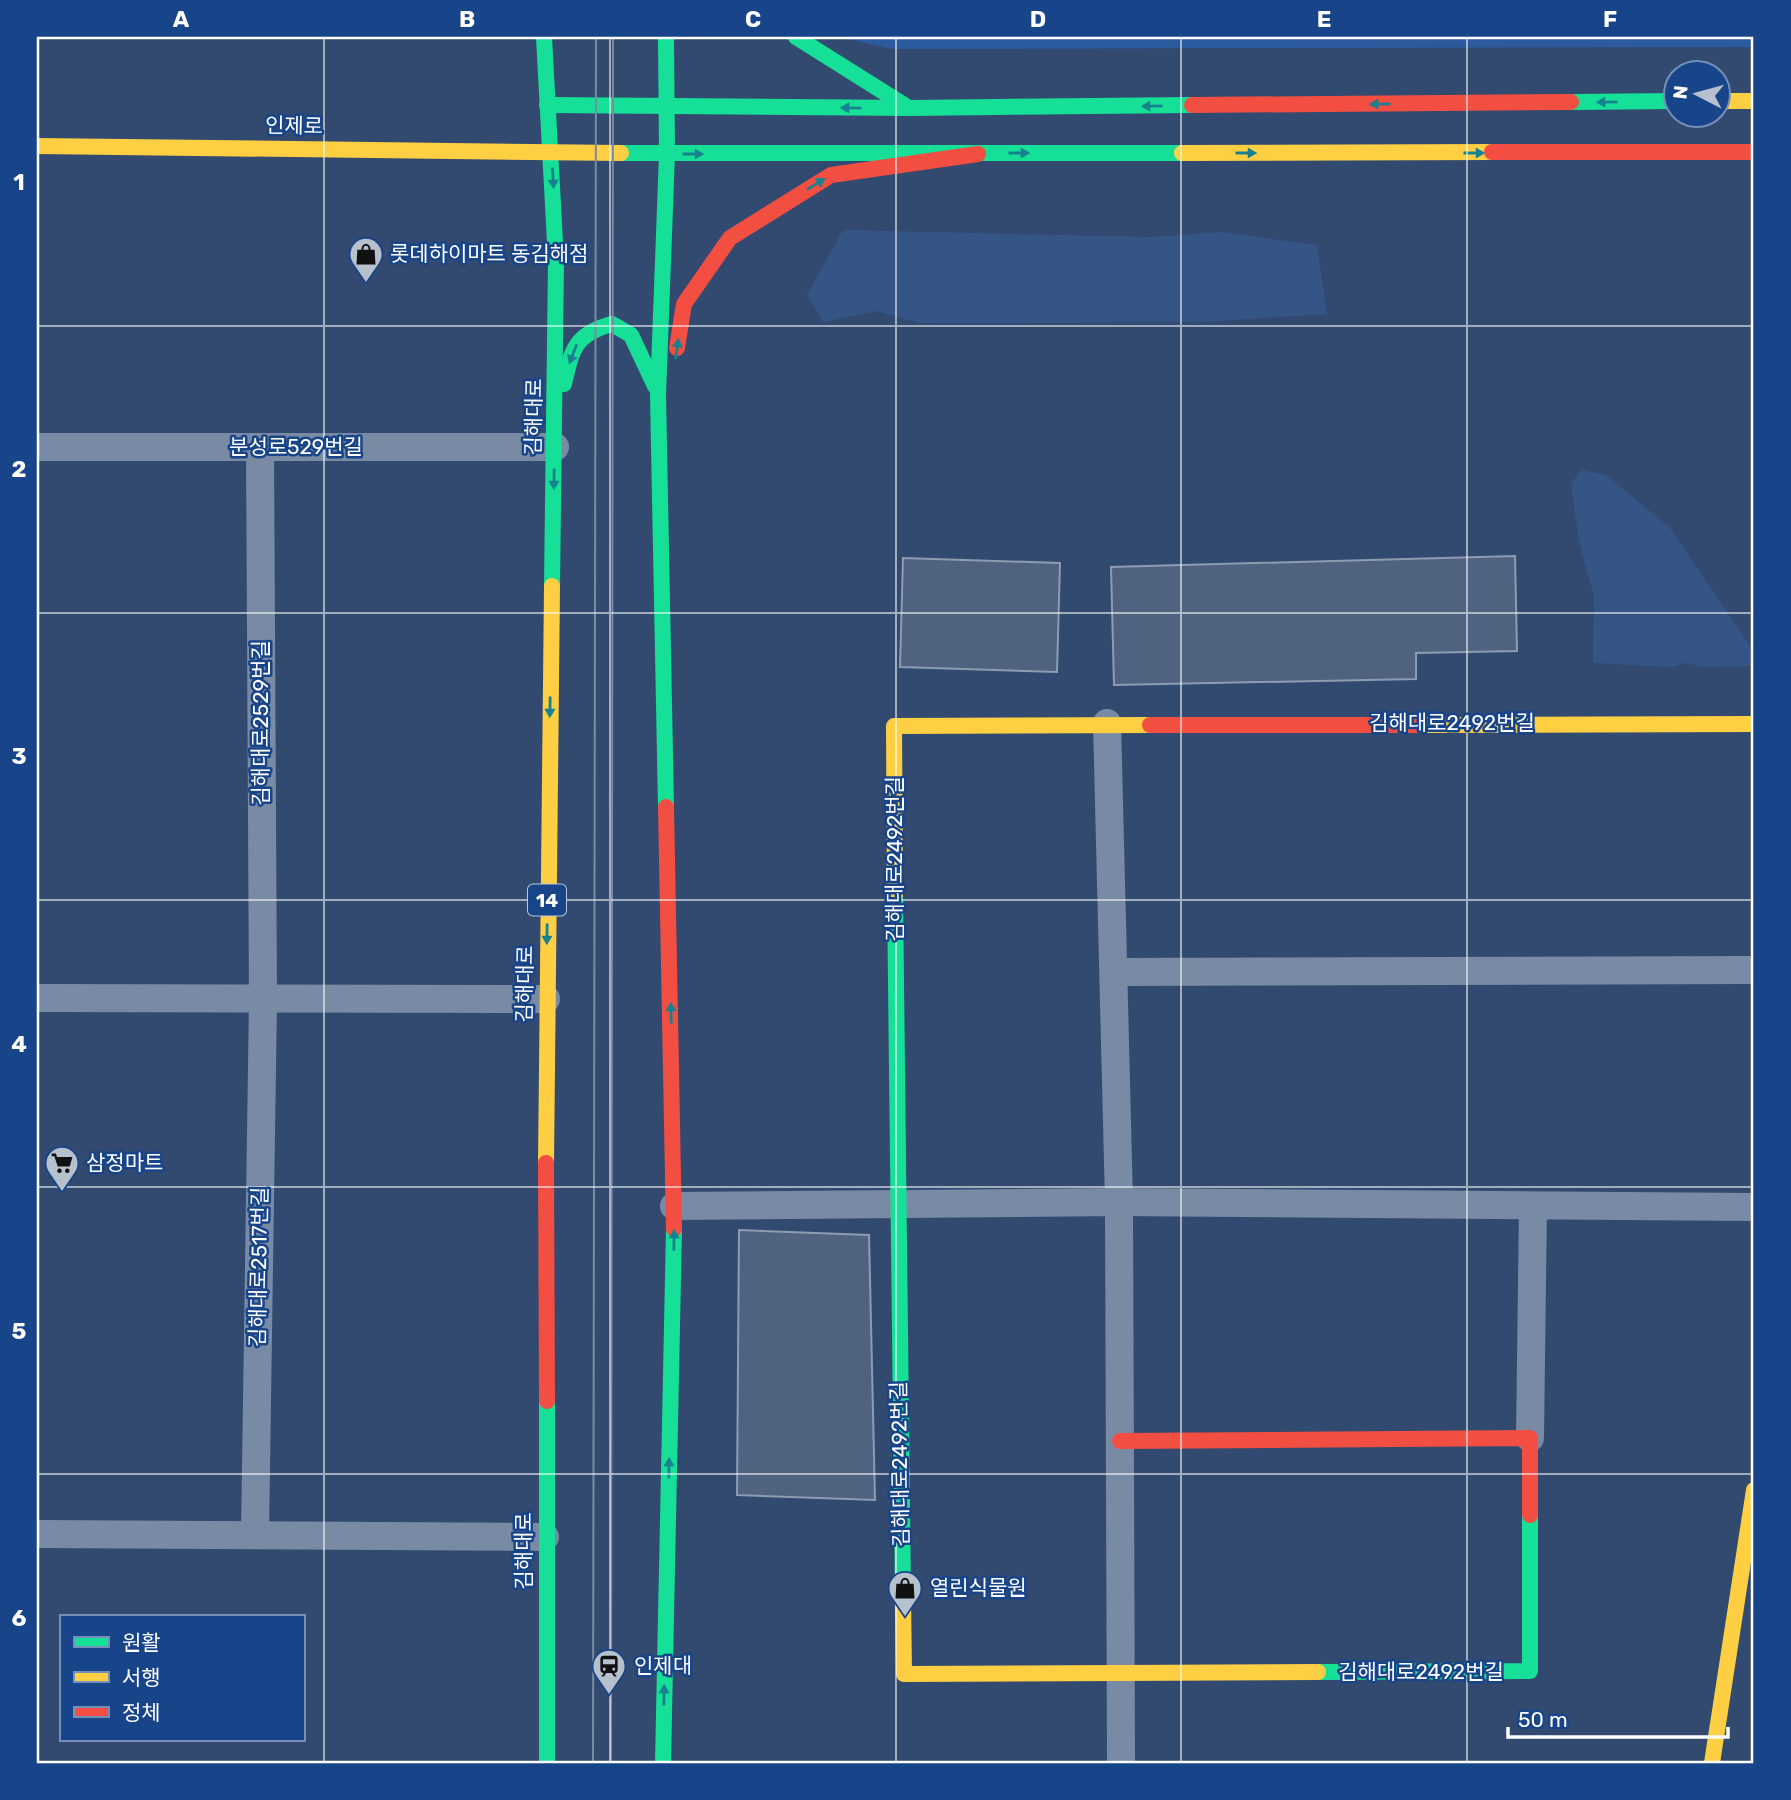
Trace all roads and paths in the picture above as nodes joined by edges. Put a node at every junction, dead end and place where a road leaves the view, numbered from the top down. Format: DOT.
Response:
graph roads {
  1 [pos="544,37"];
  2 [pos="666,37"];
  3 [pos="796,37"];
  4 [pos="1732,101"];
  5 [pos="1754,101"];
  6 [pos="1662,102"];
  7 [pos="547,105"];
  8 [pos="667,105"];
  9 [pos="909,108"];
  10 [pos="37,146"];
  11 [pos="551,150"];
  12 [pos="1754,152"];
  13 [pos="978,153"];
  14 [pos="667,154"];
  15 [pos="658,395"];
  16 [pos="555,435"];
  17 [pos="37,447"];
  18 [pos="260,447"];
  19 [pos="660,465"];
  20 [pos="1107,723"];
  21 [pos="1754,724"];
  22 [pos="1754,971"];
  23 [pos="1114,972"];
  24 [pos="37,998"];
  25 [pos="263,999"];
  26 [pos="546,999"];
  27 [pos="1119,1202"];
  28 [pos="896,1205"];
  29 [pos="674,1206"];
  30 [pos="1533,1206"];
  31 [pos="1754,1207"];
  32 [pos="1530,1438"];
  33 [pos="1120,1441"];
  34 [pos="1754,1490"];
  35 [pos="37,1534"];
  36 [pos="255,1535"];
  37 [pos="545,1537"];
  38 [pos="1121,1672"];
  39 [pos="547,1763"];
  40 [pos="663,1763"];
  41 [pos="1121,1763"];
  42 [pos="1712,1763"];
  1 -- 7 [label="main road, 김해대로 / 14"];
  2 -- 8 [label="main road"];
  3 -- 9 [label="main road"];
  4 -- 5 [label="main road"];
  6 -- 9 [label="main road, one-way"];
  7 -- 8 [label="main road"];
  7 -- 11 [label="main road, 김해대로 / 14"];
  9 -- 8 [label="main road, one-way"];
  8 -- 14 [label="main road"];
  10 -- 11 [label="main road, 인제로"];
  11 -- 14 [label="main road, 인제로"];
  11 -- 16 [label="main road, 김해대로 / 14, one-way"];
  13 -- 12 [label="main road, one-way"];
  14 -- 13 [label="main road, 인제로, one-way"];
  19 -- 13 [label="main road, one-way"];
  14 -- 15 [label="main road"];
  15 -- 16 [label="main road, one-way"];
  15 -- 19 [label="main road"];
  16 -- 18 [label="street, 분성로529번길"];
  16 -- 26 [label="main road, 김해대로 / 14, one-way"];
  17 -- 18 [label="street, 분성로529번길"];
  18 -- 25 [label="street, 김해대로2529번길"];
  29 -- 19 [label="main road, one-way"];
  20 -- 21 [label="main road, 김해대로2492번길"];
  20 -- 23 [label="street"];
  20 -- 28 [label="main road, 김해대로2492번길"];
  22 -- 23 [label="street"];
  23 -- 27 [label="street"];
  24 -- 25 [label="street"];
  25 -- 26 [label="street"];
  25 -- 36 [label="street, 김해대로2517번길"];
  26 -- 37 [label="main road, 김해대로 / 14"];
  27 -- 28 [label="street"];
  27 -- 30 [label="street"];
  27 -- 33 [label="street"];
  28 -- 29 [label="street"];
  28 -- 38 [label="main road, 김해대로2492번길"];
  40 -- 29 [label="main road, one-way"];
  30 -- 31 [label="street"];
  30 -- 32 [label="street, 김해대로2492번길"];
  32 -- 33 [label="main road"];
  32 -- 38 [label="main road, 김해대로2492번길"];
  33 -- 38 [label="street"];
  34 -- 42 [label="main road"];
  35 -- 36 [label="street"];
  36 -- 37 [label="street"];
  37 -- 39 [label="main road, 김해대로 / 14"];
  38 -- 41 [label="street"];
}
